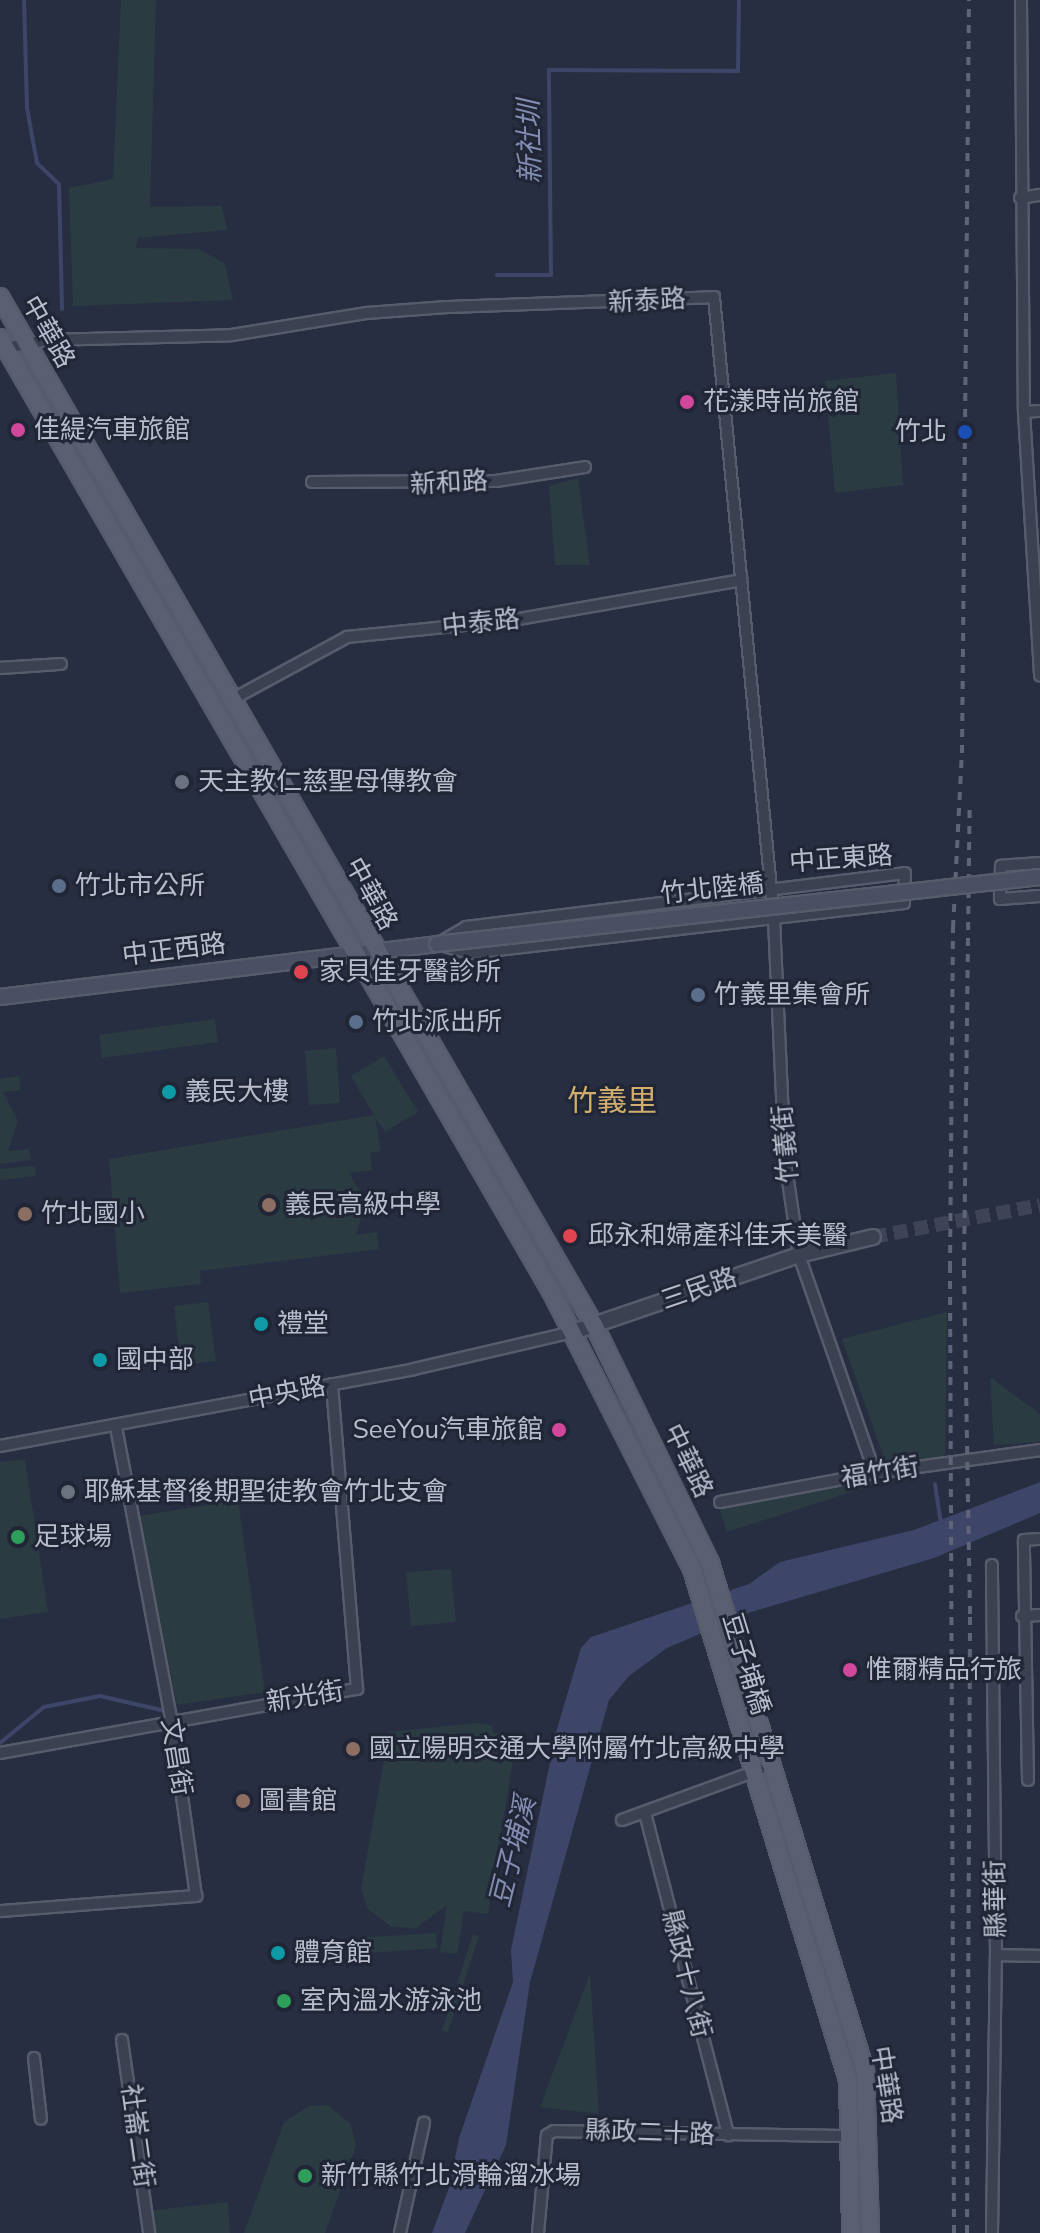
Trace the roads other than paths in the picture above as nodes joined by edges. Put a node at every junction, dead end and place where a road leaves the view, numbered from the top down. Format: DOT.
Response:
graph roads {
  1 [pos="1021,0"];
  2 [pos="1040,195"];
  3 [pos="1020,198"];
  4 [pos="0,297"];
  5 [pos="26,344"];
  6 [pos="2,345"];
  7 [pos="1040,411"];
  8 [pos="1024,412"];
  9 [pos="585,467"];
  10 [pos="312,482"];
  11 [pos="742,580"];
  12 [pos="61,664"];
  13 [pos="0,668"];
  14 [pos="1040,676"];
  15 [pos="233,699"];
  16 [pos="1040,863"];
  17 [pos="1040,877"];
  18 [pos="771,893"];
  19 [pos="1040,896"];
  20 [pos="774,920"];
  21 [pos="437,944"];
  22 [pos="374,949"];
  23 [pos="355,951"];
  24 [pos="0,997"];
  25 [pos="873,1237"];
  26 [pos="799,1255"];
  27 [pos="594,1325"];
  28 [pos="573,1332"];
  29 [pos="332,1384"];
  30 [pos="116,1426"];
  31 [pos="0,1446"];
  32 [pos="1040,1450"];
  33 [pos="875,1473"];
  34 [pos="720,1502"];
  35 [pos="1040,1539"];
  36 [pos="710,1563"];
  37 [pos="992,1565"];
  38 [pos="692,1569"];
  39 [pos="1040,1615"];
  40 [pos="1022,1616"];
  41 [pos="171,1718"];
  42 [pos="0,1753"];
  43 [pos="773,1764"];
  44 [pos="755,1772"];
  45 [pos="1028,1780"];
  46 [pos="645,1813"];
  47 [pos="622,1820"];
  48 [pos="0,1911"];
  49 [pos="996,1955"];
  50 [pos="1040,1956"];
  51 [pos="122,2040"];
  52 [pos="34,2058"];
  53 [pos="41,2119"];
  54 [pos="424,2123"];
  55 [pos="728,2135"];
  56 [pos="852,2136"];
  57 [pos="149,2233"];
  58 [pos="400,2233"];
  59 [pos="538,2233"];
  60 [pos="851,2233"];
  61 [pos="870,2233"];
  62 [pos="992,2233"];
  1 -- 3 [label="street"];
  2 -- 3 [label="street"];
  3 -- 8 [label="street"];
  4 -- 5 [label="main road, 中華路"];
  5 -- 6 [label="street"];
  5 -- 11 [label="street, 新泰路"];
  5 -- 15 [label="main road, 中華路"];
  6 -- 23 [label="main road, 中華路"];
  7 -- 8 [label="street"];
  8 -- 14 [label="street"];
  9 -- 10 [label="street, 新和路"];
  11 -- 15 [label="street, 中泰路"];
  11 -- 18 [label="street, 新泰路"];
  12 -- 13 [label="street"];
  15 -- 22 [label="main road, 中華路"];
  16 -- 19 [label="street"];
  17 -- 21 [label="main road, 竹北陸橋, bridge"];
  18 -- 20 [label="street, 竹義街"];
  18 -- 20 [label="street, 中正東路"];
  18 -- 21 [label="street, 中正東路"];
  20 -- 21 [label="street, 中正東路"];
  20 -- 26 [label="street, 竹義街"];
  21 -- 22 [label="main road, 中正東路"];
  22 -- 23 [label="main road, 中正西路"];
  22 -- 27 [label="main road, 中華路"];
  23 -- 24 [label="main road, 中正西路"];
  23 -- 28 [label="main road, 中華路"];
  25 -- 26 [label="street, 三民路"];
  26 -- 27 [label="street, 三民路"];
  26 -- 33 [label="street, 竹義街"];
  27 -- 28 [label="street, 三民路"];
  27 -- 36 [label="main road, 中華路"];
  28 -- 29 [label="street, 中央路"];
  28 -- 38 [label="main road, 中華路"];
  29 -- 30 [label="street, 中央路"];
  29 -- 41 [label="street, 新光街"];
  30 -- 31 [label="street, 中央路"];
  30 -- 41 [label="street, 文昌街"];
  32 -- 33 [label="street, 福竹街"];
  33 -- 34 [label="street, 福竹街"];
  35 -- 40 [label="street"];
  36 -- 43 [label="main road, 豆子埔橋"];
  37 -- 49 [label="street, 縣華街"];
  38 -- 44 [label="main road, 豆子埔橋"];
  39 -- 40 [label="street"];
  40 -- 45 [label="street"];
  41 -- 42 [label="street, 新光街"];
  41 -- 48 [label="street, 文昌街"];
  43 -- 44 [label="street"];
  43 -- 61 [label="main road, 中華路"];
  44 -- 46 [label="street"];
  44 -- 56 [label="main road, 中華路"];
  46 -- 47 [label="street"];
  46 -- 55 [label="street, 縣政十八街"];
  49 -- 50 [label="street"];
  49 -- 62 [label="street, 縣華街"];
  51 -- 57 [label="street, 社崙二街"];
  52 -- 53 [label="street"];
  54 -- 58 [label="street"];
  55 -- 56 [label="street, 縣政二十路"];
  55 -- 59 [label="street, 縣政二十路"];
  56 -- 60 [label="main road, 中華路"];
}
